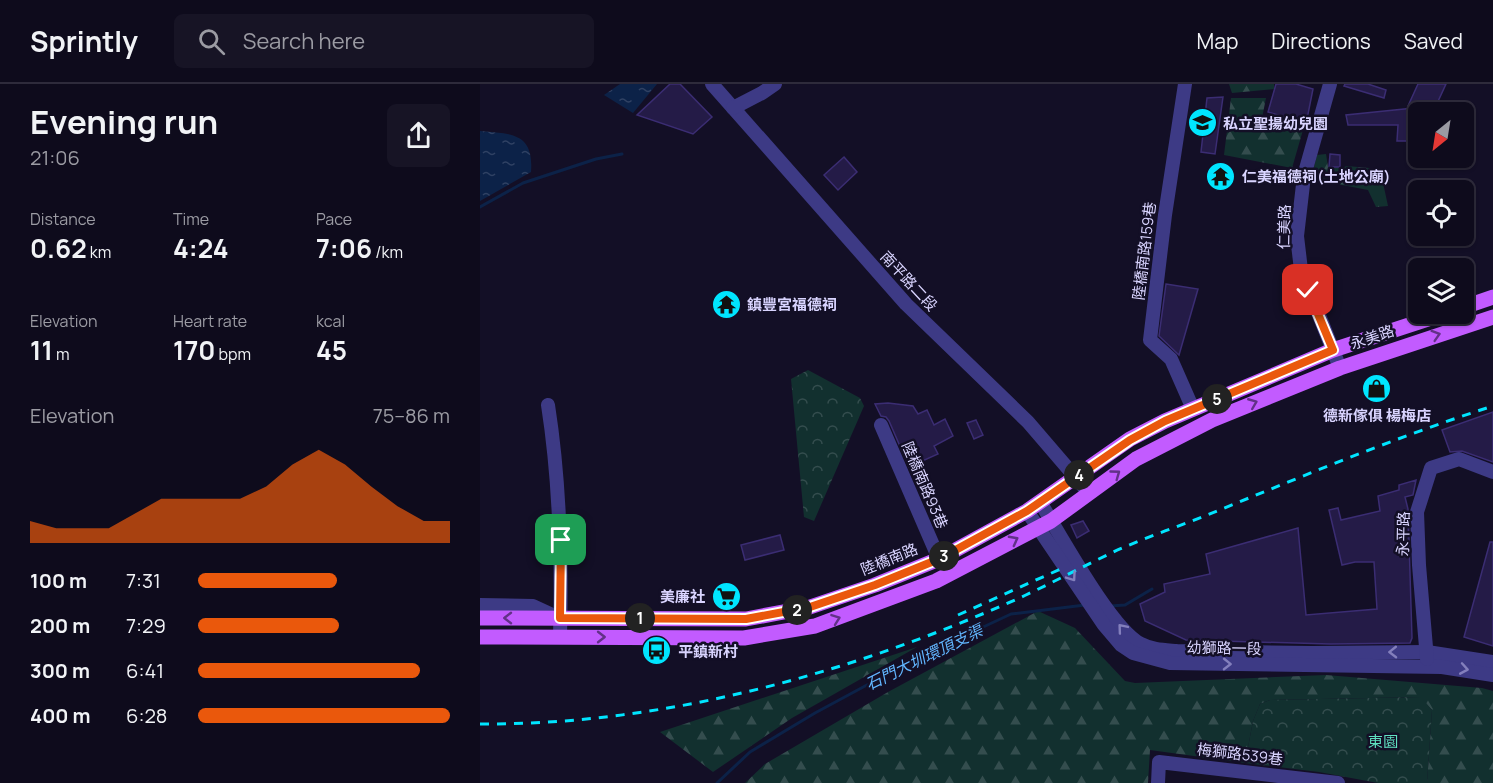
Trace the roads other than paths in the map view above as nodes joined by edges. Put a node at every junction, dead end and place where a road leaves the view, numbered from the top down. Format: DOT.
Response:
graph roads {
  1 [pos="712,84"];
  2 [pos="775,84"];
  3 [pos="1185,84"];
  4 [pos="1330,84"];
  5 [pos="733,108"];
  6 [pos="1493,297"];
  7 [pos="1474,304"];
  8 [pos="1493,317"];
  9 [pos="1412,324"];
  10 [pos="1333,350"];
  11 [pos="1340,368"];
  12 [pos="548,405"];
  13 [pos="1192,409"];
  14 [pos="881,425"];
  15 [pos="1493,472"];
  16 [pos="1076,477"];
  17 [pos="1089,493"];
  18 [pos="1034,506"];
  19 [pos="1045,524"];
  20 [pos="939,559"];
  21 [pos="480,605"];
  22 [pos="480,618"];
  23 [pos="560,618"];
  24 [pos="480,637"];
  25 [pos="560,637"];
  26 [pos="1427,652"];
  27 [pos="1493,662"];
  28 [pos="1426,667"];
  29 [pos="1493,675"];
  30 [pos="1158,783"];
  31 [pos="1338,783"];
  1 -- 5 [label="street, 南平路二段"];
  2 -- 5 [label="street"];
  3 -- 13 [label="street, 陸橋南路159巷"];
  4 -- 10 [label="street, 仁美路"];
  5 -- 16 [label="street, 南平路二段"];
  6 -- 7 [label="main road"];
  11 -- 8 [label="main road, 永美路, one-way"];
  9 -- 10 [label="main road, 永美路"];
  10 -- 11 [label="street, 仁美路"];
  10 -- 13 [label="main road, 永美路"];
  17 -- 11 [label="main road, 永美路, one-way"];
  12 -- 23 [label="street"];
  13 -- 16 [label="main road, 陸橋南路"];
  14 -- 20 [label="street, 陸橋南路93巷"];
  15 -- 26 [label="street, 永平路"];
  16 -- 17 [label="street, 南平路二段"];
  16 -- 18 [label="main road, 陸橋南路"];
  17 -- 19 [label="main road"];
  18 -- 19 [label="street, 幼獅路一段"];
  18 -- 20 [label="main road, 陸橋南路"];
  25 -- 19 [label="main road, one-way"];
  26 -- 19 [label="street, 幼獅路一段, one-way"];
  19 -- 28 [label="street, 幼獅路一段, one-way"];
  20 -- 23 [label="main road, 陸橋南路"];
  21 -- 23 [label="street, 陸橋南路"];
  23 -- 22 [label="main road, 陸橋南路, one-way"];
  23 -- 25 [label="street"];
  24 -- 25 [label="main road"];
  26 -- 27 [label="street, 幼獅路一段"];
  26 -- 28 [label="street, 永平路"];
  28 -- 29 [label="street, 幼獅路一段, one-way"];
  30 -- 31 [label="street, 梅獅路539巷"];
}
